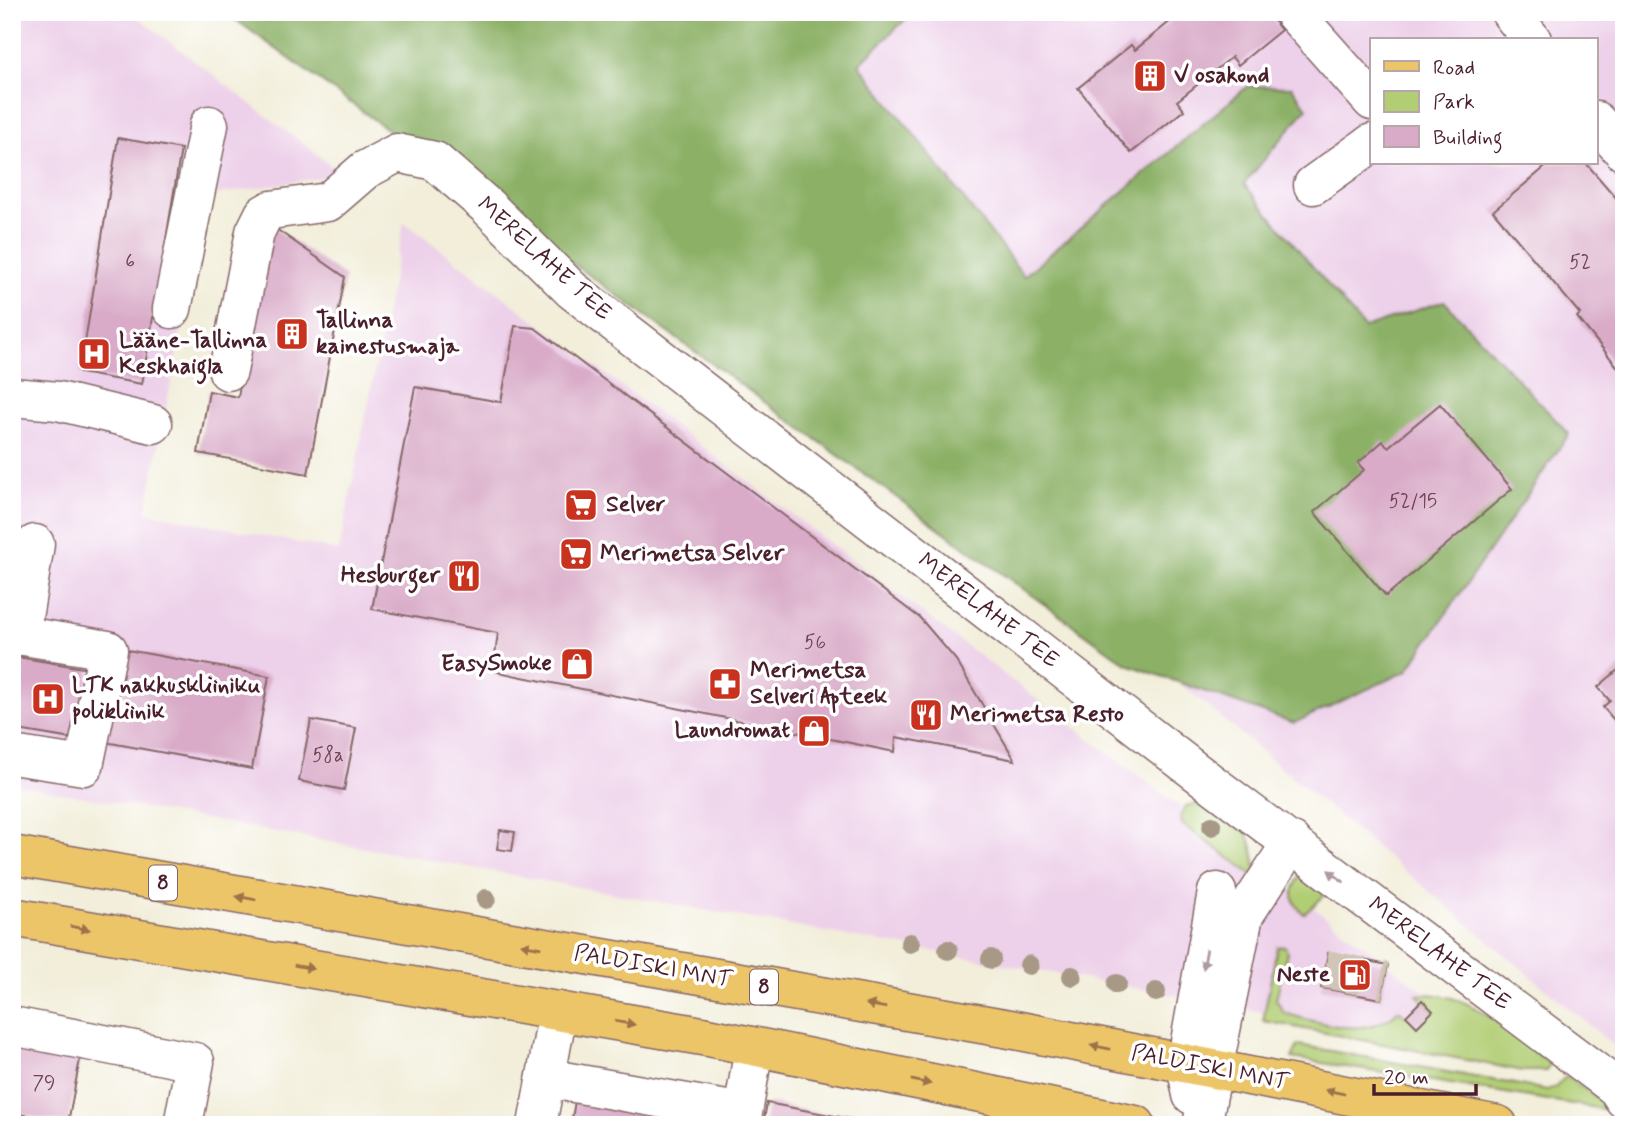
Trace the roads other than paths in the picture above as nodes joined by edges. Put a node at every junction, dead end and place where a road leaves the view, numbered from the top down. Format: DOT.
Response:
graph roads {
  1 [pos="1293,12"];
  2 [pos="1370,99"];
  3 [pos="1598,123"];
  4 [pos="209,125"];
  5 [pos="1370,144"];
  6 [pos="1624,152"];
  7 [pos="1314,185"];
  8 [pos="172,309"];
  9 [pos="228,371"];
  10 [pos="12,397"];
  11 [pos="153,424"];
  12 [pos="35,544"];
  13 [pos="16,635"];
  14 [pos="12,755"];
  15 [pos="1292,842"];
  16 [pos="12,855"];
  17 [pos="1217,892"];
  18 [pos="12,917"];
  19 [pos="558,1012"];
  20 [pos="12,1026"];
  21 [pos="754,1047"];
  22 [pos="1201,1066"];
  23 [pos="546,1077"];
  24 [pos="1622,1087"];
  25 [pos="183,1125"];
  26 [pos="537,1125"];
  27 [pos="1136,1125"];
  28 [pos="1199,1125"];
  29 [pos="1498,1125"];
  1 -- 2 [label="street"];
  3 -- 6 [label="street"];
  4 -- 8 [label="street"];
  5 -- 7 [label="street"];
  9 -- 15 [label="street, MERELAHE TEE"];
  10 -- 11 [label="street"];
  12 -- 13 [label="street"];
  13 -- 14 [label="street"];
  15 -- 22 [label="street"];
  24 -- 15 [label="street, MERELAHE TEE, one-way"];
  22 -- 16 [label="main road, PALDISKI MNT / 8, one-way"];
  17 -- 22 [label="street, one-way"];
  18 -- 19 [label="main road, one-way"];
  19 -- 21 [label="main road, one-way"];
  19 -- 23 [label="street"];
  20 -- 25 [label="street"];
  21 -- 23 [label="street"];
  21 -- 27 [label="main road, one-way"];
  22 -- 28 [label="street"];
  29 -- 22 [label="main road, PALDISKI MNT / 8, one-way"];
  23 -- 26 [label="street"];
}
